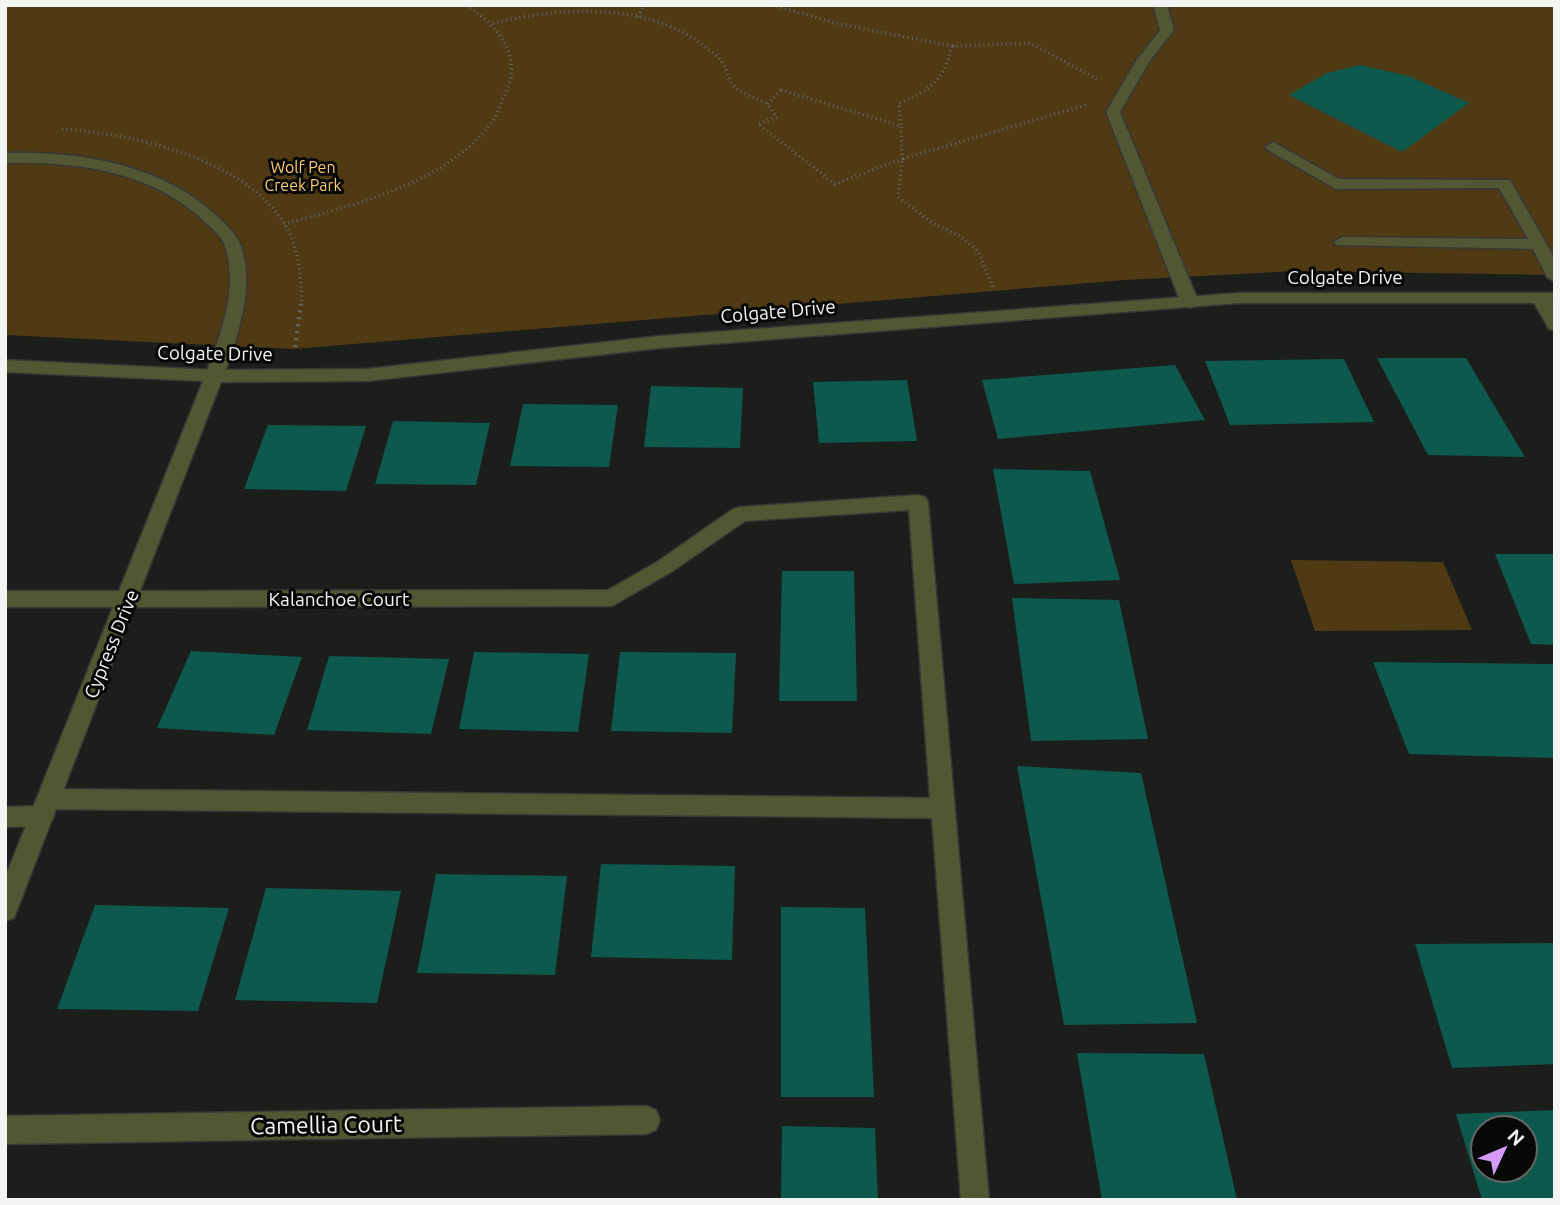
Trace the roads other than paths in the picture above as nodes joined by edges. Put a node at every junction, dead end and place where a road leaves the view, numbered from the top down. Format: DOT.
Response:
graph roads {
  1 [pos="1160,5"];
  2 [pos="1273,147"];
  3 [pos="5,158"];
  4 [pos="1342,242"];
  5 [pos="1539,244"];
  6 [pos="1555,277"];
  7 [pos="1547,298"];
  8 [pos="1190,303"];
  9 [pos="1555,325"];
  10 [pos="5,366"];
  11 [pos="214,376"];
  12 [pos="5,599"];
  13 [pos="128,600"];
  14 [pos="46,808"];
  15 [pos="943,808"];
  16 [pos="5,817"];
  17 [pos="5,910"];
  18 [pos="646,1120"];
  19 [pos="5,1130"];
  20 [pos="975,1200"];
  1 -- 8 [label="street"];
  2 -- 5 [label="street"];
  3 -- 11 [label="street, Cypress Drive"];
  4 -- 5 [label="street"];
  5 -- 6 [label="street"];
  7 -- 8 [label="street, Colgate Drive"];
  7 -- 9 [label="street"];
  8 -- 11 [label="street, Colgate Drive"];
  10 -- 11 [label="street, Colgate Drive"];
  11 -- 13 [label="street, Cypress Drive"];
  12 -- 13 [label="street, Kalanchoe Court"];
  13 -- 14 [label="street, Cypress Drive"];
  13 -- 15 [label="street, Kalanchoe Court"];
  14 -- 15 [label="street"];
  14 -- 16 [label="street"];
  14 -- 17 [label="street, Cypress Drive"];
  15 -- 20 [label="street"];
  18 -- 19 [label="street, Camellia Court"];
}
